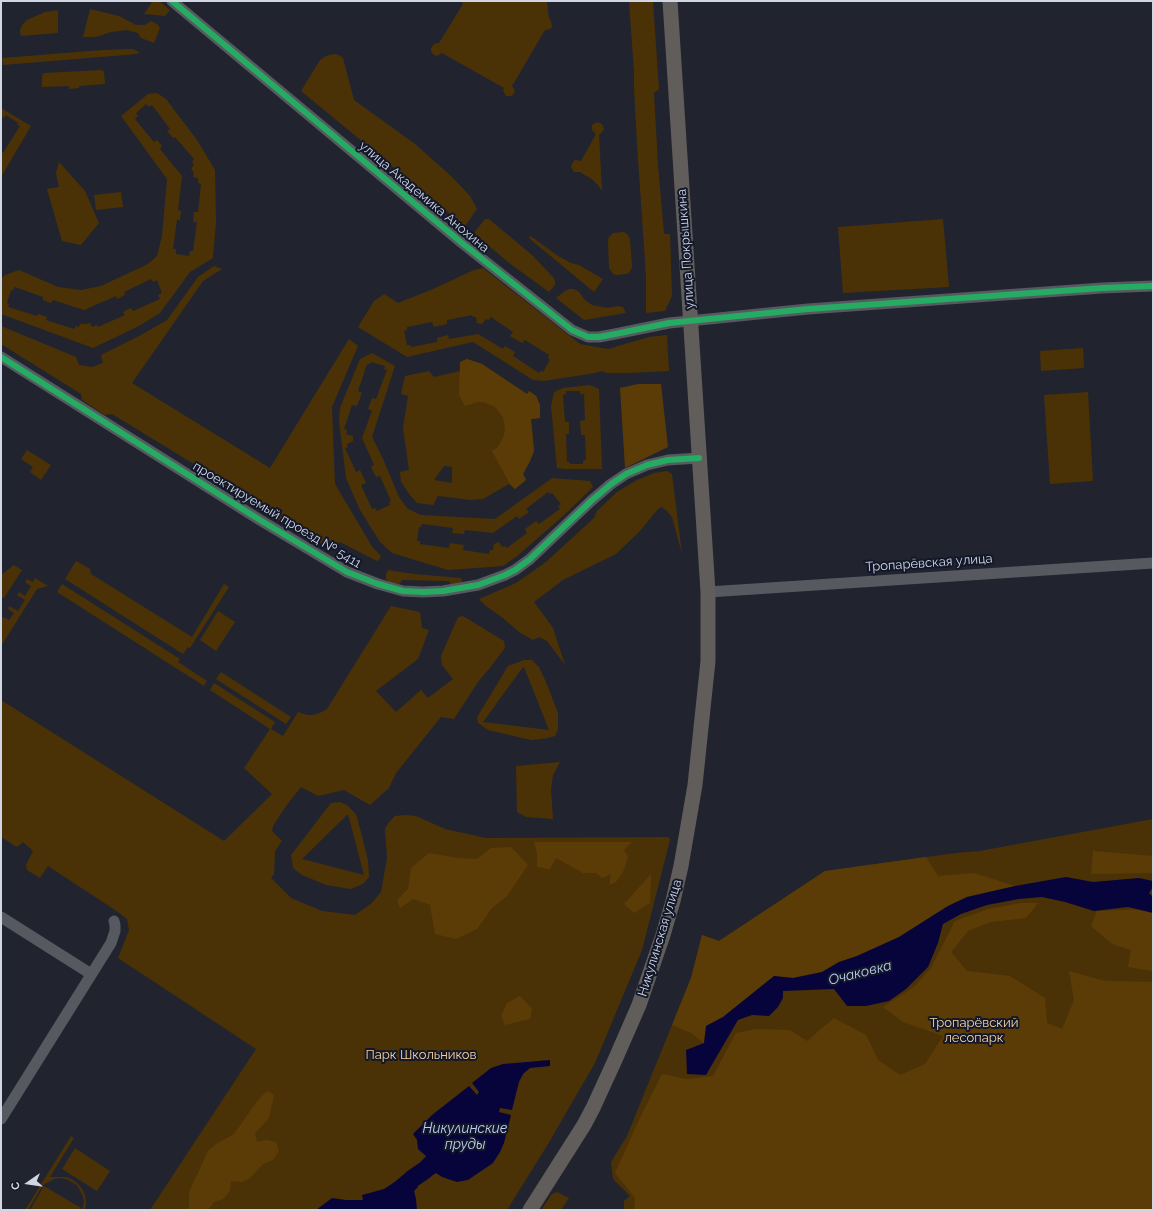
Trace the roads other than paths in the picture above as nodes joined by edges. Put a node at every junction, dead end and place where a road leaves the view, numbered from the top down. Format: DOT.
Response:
graph roads {
  1 [pos="172,1"];
  2 [pos="670,1"];
  3 [pos="1153,286"];
  4 [pos="690,321"];
  5 [pos="1,356"];
  6 [pos="700,458"];
  7 [pos="1153,563"];
  8 [pos="708,592"];
  9 [pos="1,917"];
  10 [pos="114,921"];
  11 [pos="91,974"];
  12 [pos="1,1119"];
  13 [pos="530,1210"];
  1 -- 4 [label="street, улица Академика Анохина"];
  2 -- 4 [label="main road, улица Покрышкина"];
  3 -- 4 [label="street, улица Академика Анохина"];
  4 -- 6 [label="main road, улица Покрышкина"];
  5 -- 6 [label="street, проектируемый проезд № 5411"];
  6 -- 8 [label="main road, улица Покрышкина"];
  7 -- 8 [label="street, Тропарёвская улица"];
  8 -- 13 [label="main road, Никулинская улица"];
  9 -- 11 [label="street"];
  10 -- 11 [label="street"];
  11 -- 12 [label="street"];
}
